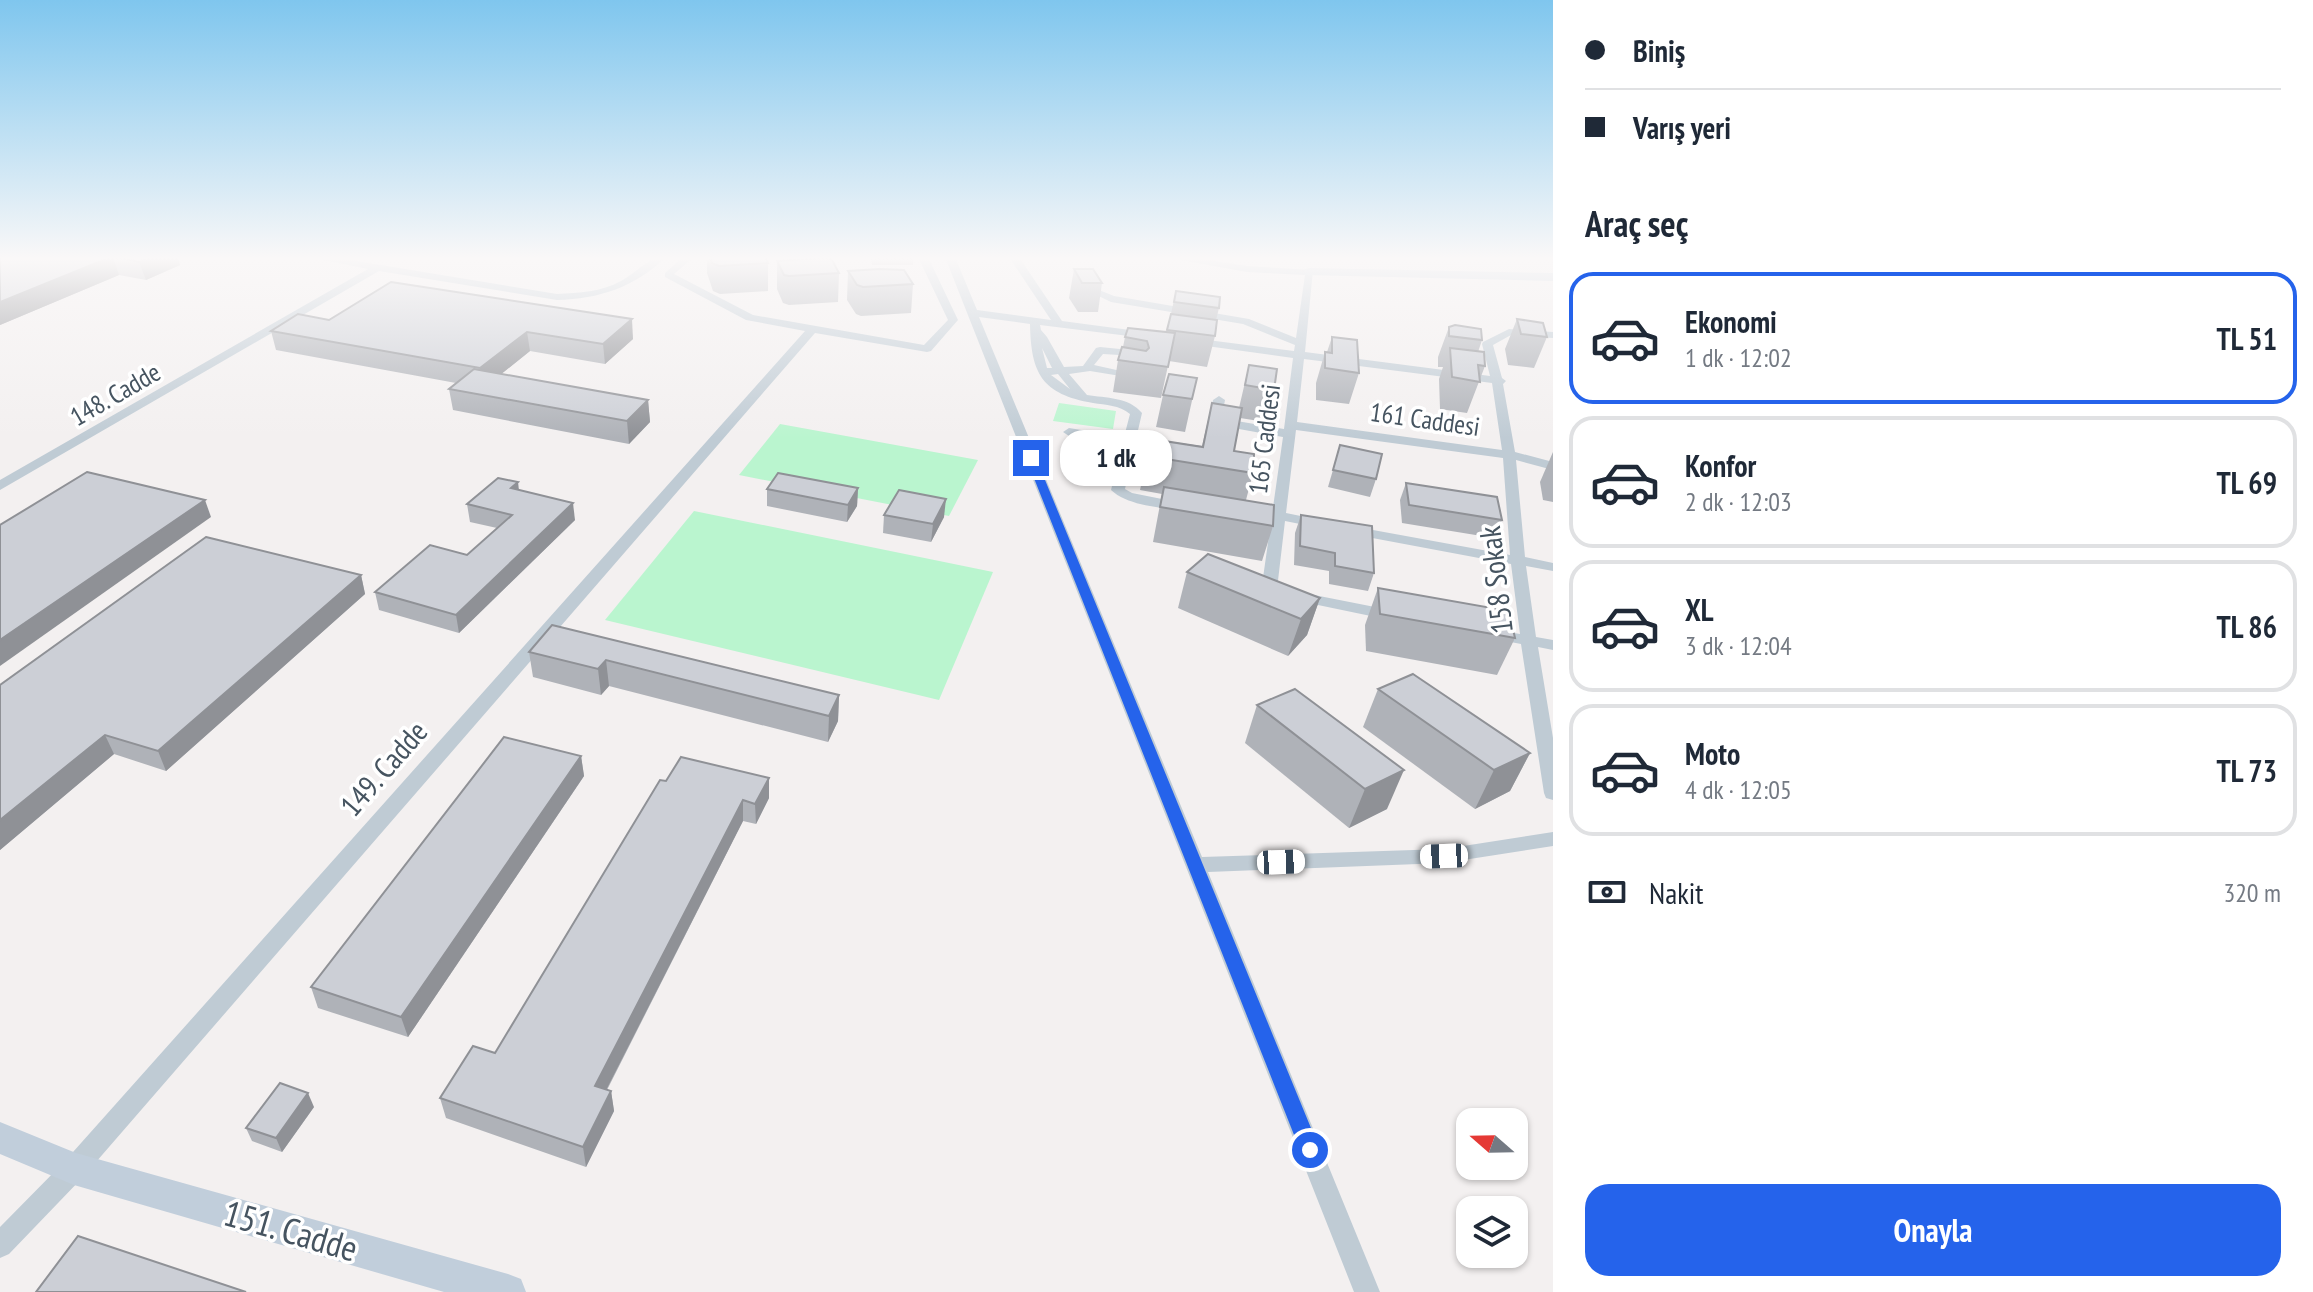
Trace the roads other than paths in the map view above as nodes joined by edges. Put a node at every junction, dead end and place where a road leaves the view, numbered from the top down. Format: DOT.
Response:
graph roads {
  1 [pos="291,317"];
  2 [pos="749,317"];
  3 [pos="952,317"];
  4 [pos="974,317"];
  5 [pos="993,317"];
  6 [pos="1054,317"];
  7 [pos="1222,317"];
  8 [pos="1304,317"];
  9 [pos="1059,324"];
  10 [pos="1035,326"];
  11 [pos="811,330"];
  12 [pos="1553,335"];
  13 [pos="1164,338"];
  14 [pos="1179,340"];
  15 [pos="1300,349"];
  16 [pos="1136,353"];
  17 [pos="1094,370"];
  18 [pos="1060,371"];
  19 [pos="1044,372"];
  20 [pos="1136,377"];
  21 [pos="1500,381"];
  22 [pos="1083,398"];
  23 [pos="1219,400"];
  24 [pos="1106,402"];
  25 [pos="1289,429"];
  26 [pos="1069,432"];
  27 [pos="1129,442"];
  28 [pos="1176,450"];
  29 [pos="1512,455"];
  30 [pos="1553,466"];
  31 [pos="0,486"];
  32 [pos="1191,508"];
  33 [pos="1273,521"];
  34 [pos="1518,561"];
  35 [pos="1553,567"];
  36 [pos="1407,618"];
  37 [pos="1484,633"];
  38 [pos="1530,641"];
  39 [pos="1553,645"];
  40 [pos="1553,793"];
  41 [pos="1553,839"];
  42 [pos="1195,865"];
  43 [pos="0,1138"];
  44 [pos="74,1169"];
  45 [pos="0,1245"];
  46 [pos="508,1292"];
  47 [pos="1367,1292"];
  1 -- 31 [label="street, 148. Cadde"];
  2 -- 11 [label="street"];
  3 -- 11 [label="street"];
  4 -- 42 [label="street"];
  5 -- 10 [label="street"];
  6 -- 9 [label="street"];
  7 -- 15 [label="street"];
  8 -- 15 [label="street, 165 Caddesi"];
  9 -- 10 [label="street"];
  9 -- 13 [label="street"];
  10 -- 18 [label="street"];
  10 -- 19 [label="street"];
  11 -- 44 [label="street, 149. Cadde"];
  12 -- 21 [label="street, 158 Sokak"];
  14 -- 15 [label="street"];
  15 -- 21 [label="street"];
  15 -- 25 [label="street, 165 Caddesi"];
  16 -- 17 [label="street"];
  17 -- 18 [label="street"];
  17 -- 20 [label="street"];
  17 -- 24 [label="street"];
  18 -- 19 [label="street"];
  18 -- 22 [label="street"];
  19 -- 22 [label="street"];
  21 -- 29 [label="street, 158 Sokak"];
  22 -- 24 [label="street"];
  23 -- 25 [label="street, 161 Caddesi"];
  24 -- 27 [label="street"];
  25 -- 29 [label="street, 161 Caddesi"];
  25 -- 33 [label="street, 165 Caddesi"];
  26 -- 27 [label="street"];
  27 -- 28 [label="street"];
  27 -- 32 [label="street"];
  29 -- 30 [label="street, 161 Caddesi"];
  29 -- 34 [label="street, 158 Sokak"];
  33 -- 34 [label="street"];
  33 -- 36 [label="street, 165 Caddesi"];
  34 -- 35 [label="street"];
  34 -- 38 [label="street, 158 Sokak"];
  37 -- 38 [label="street"];
  38 -- 39 [label="street"];
  38 -- 40 [label="street, 158 Sokak"];
  41 -- 42 [label="street"];
  42 -- 47 [label="street"];
  43 -- 44 [label="street, 151. Cadde"];
  44 -- 45 [label="street, 149. Cadde"];
  44 -- 46 [label="street, 151. Cadde"];
}
